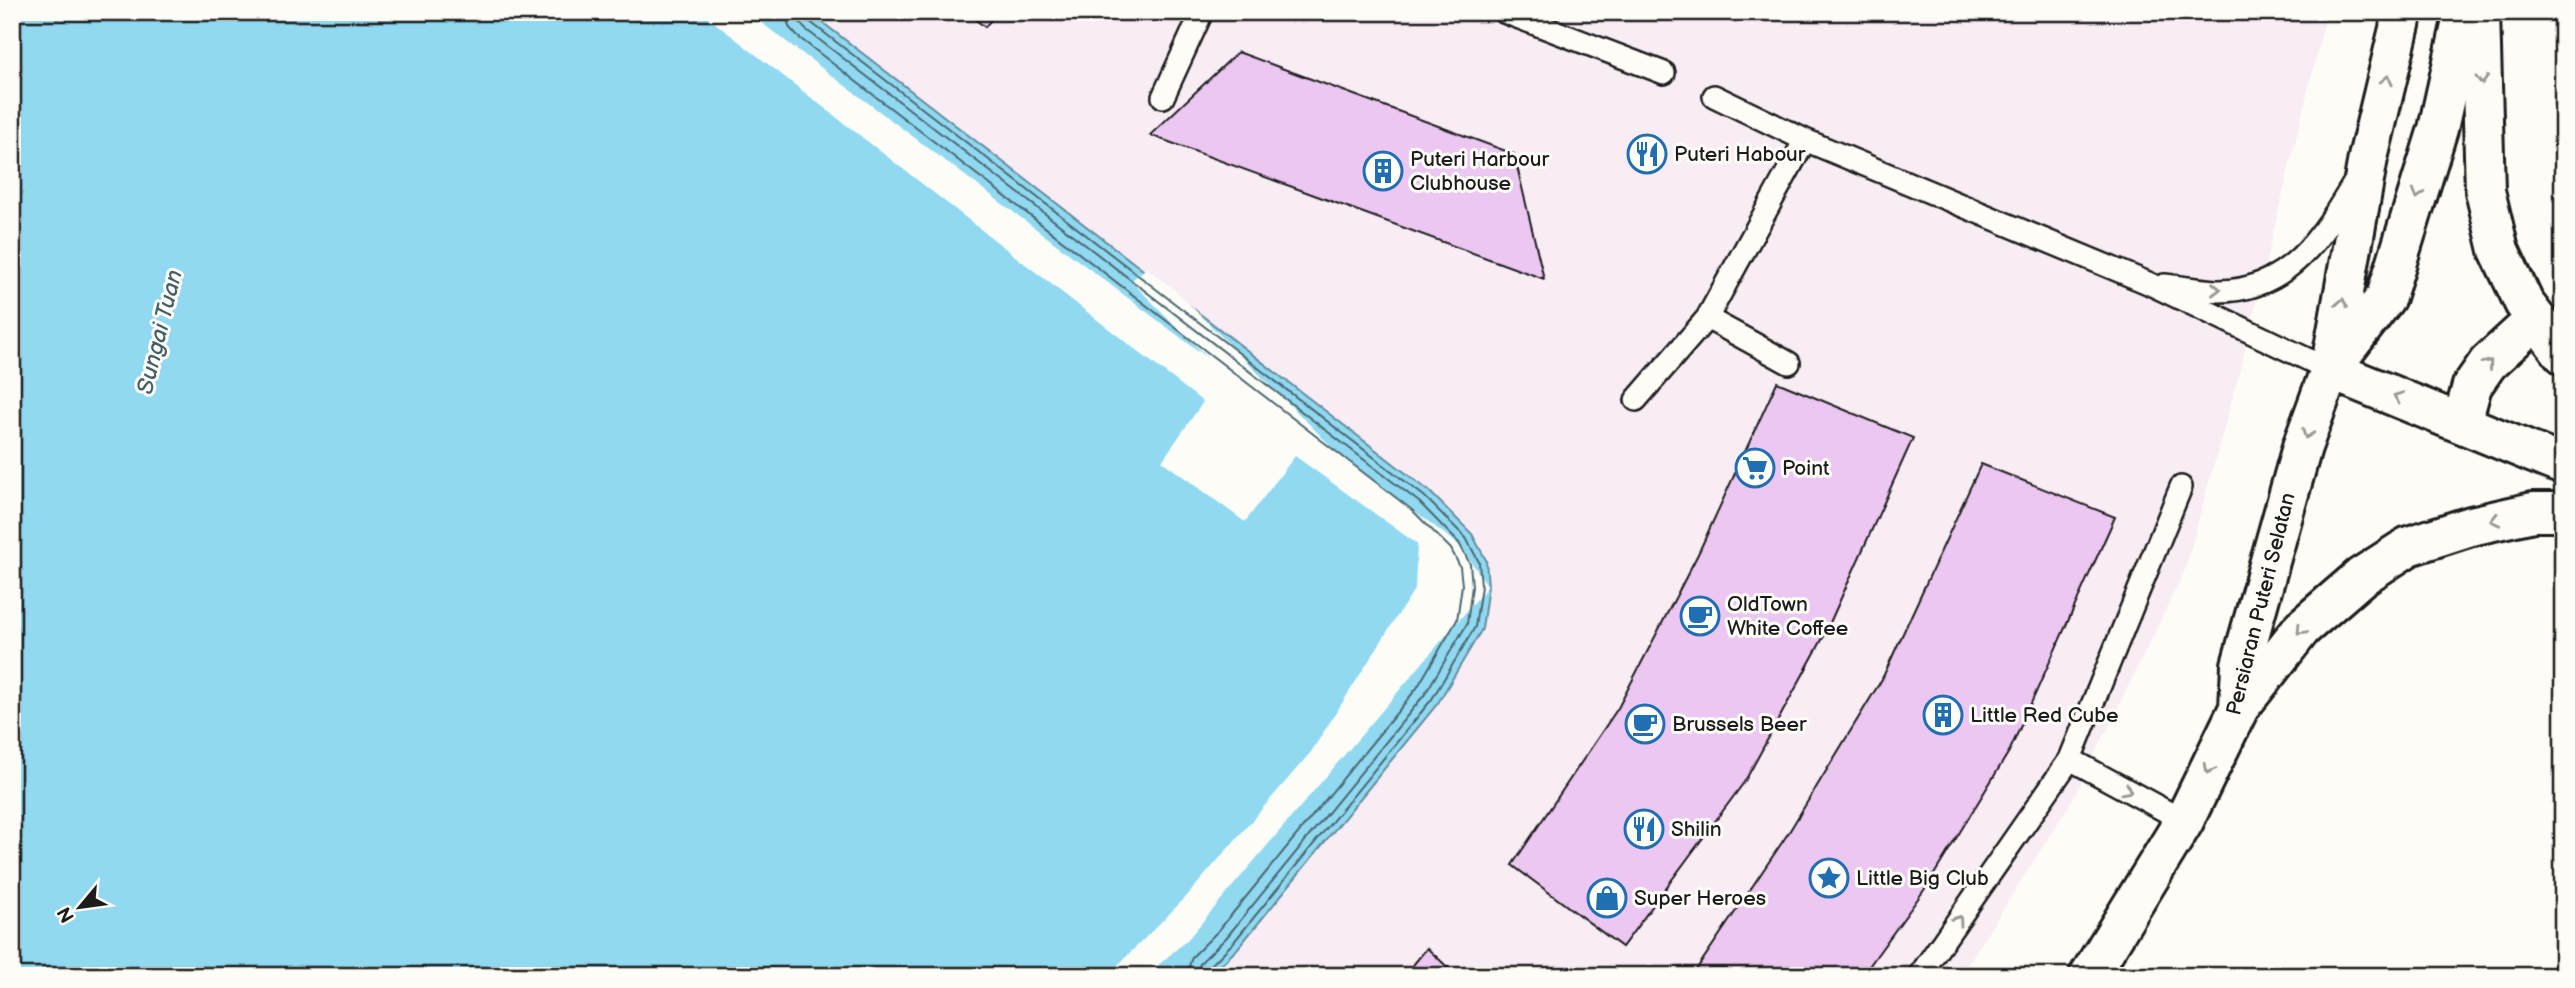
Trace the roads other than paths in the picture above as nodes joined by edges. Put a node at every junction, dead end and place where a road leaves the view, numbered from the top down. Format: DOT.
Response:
graph roads {
  1 [pos="1202,12"];
  2 [pos="1504,12"];
  3 [pos="2403,12"];
  4 [pos="2464,12"];
  5 [pos="2480,12"];
  6 [pos="1664,73"];
  7 [pos="1714,96"];
  8 [pos="1163,97"];
  9 [pos="1805,140"];
  10 [pos="2368,158"];
  11 [pos="2148,283"];
  12 [pos="1707,318"];
  13 [pos="2536,319"];
  14 [pos="2563,354"];
  15 [pos="1789,363"];
  16 [pos="2330,370"];
  17 [pos="1636,400"];
  18 [pos="2462,422"];
  19 [pos="2563,465"];
  20 [pos="2181,487"];
  21 [pos="2563,512"];
  22 [pos="2239,708"];
  23 [pos="2070,759"];
  24 [pos="2184,821"];
  25 [pos="1919,976"];
  26 [pos="2090,976"];
  1 -- 8 [label="lane"];
  2 -- 6 [label="lane"];
  10 -- 3 [label="street, Persiaran Puteri Selatan, one-way"];
  4 -- 16 [label="street, Persiaran Puteri Selatan, one-way"];
  5 -- 13 [label="street, one-way"];
  7 -- 9 [label="lane"];
  9 -- 11 [label="lane"];
  9 -- 12 [label="lane"];
  11 -- 10 [label="lane, one-way"];
  16 -- 10 [label="street, Persiaran Puteri Selatan, one-way"];
  11 -- 16 [label="lane"];
  12 -- 15 [label="lane"];
  12 -- 17 [label="lane"];
  13 -- 14 [label="street"];
  18 -- 13 [label="street, one-way"];
  18 -- 16 [label="street, one-way"];
  16 -- 22 [label="street, Persiaran Puteri Selatan, one-way"];
  18 -- 19 [label="street"];
  20 -- 23 [label="lane"];
  21 -- 22 [label="street, one-way"];
  22 -- 24 [label="street, Persiaran Puteri Selatan, one-way"];
  23 -- 24 [label="lane, one-way"];
  25 -- 23 [label="lane, one-way"];
  24 -- 26 [label="street, Persiaran Puteri Selatan"];
}
